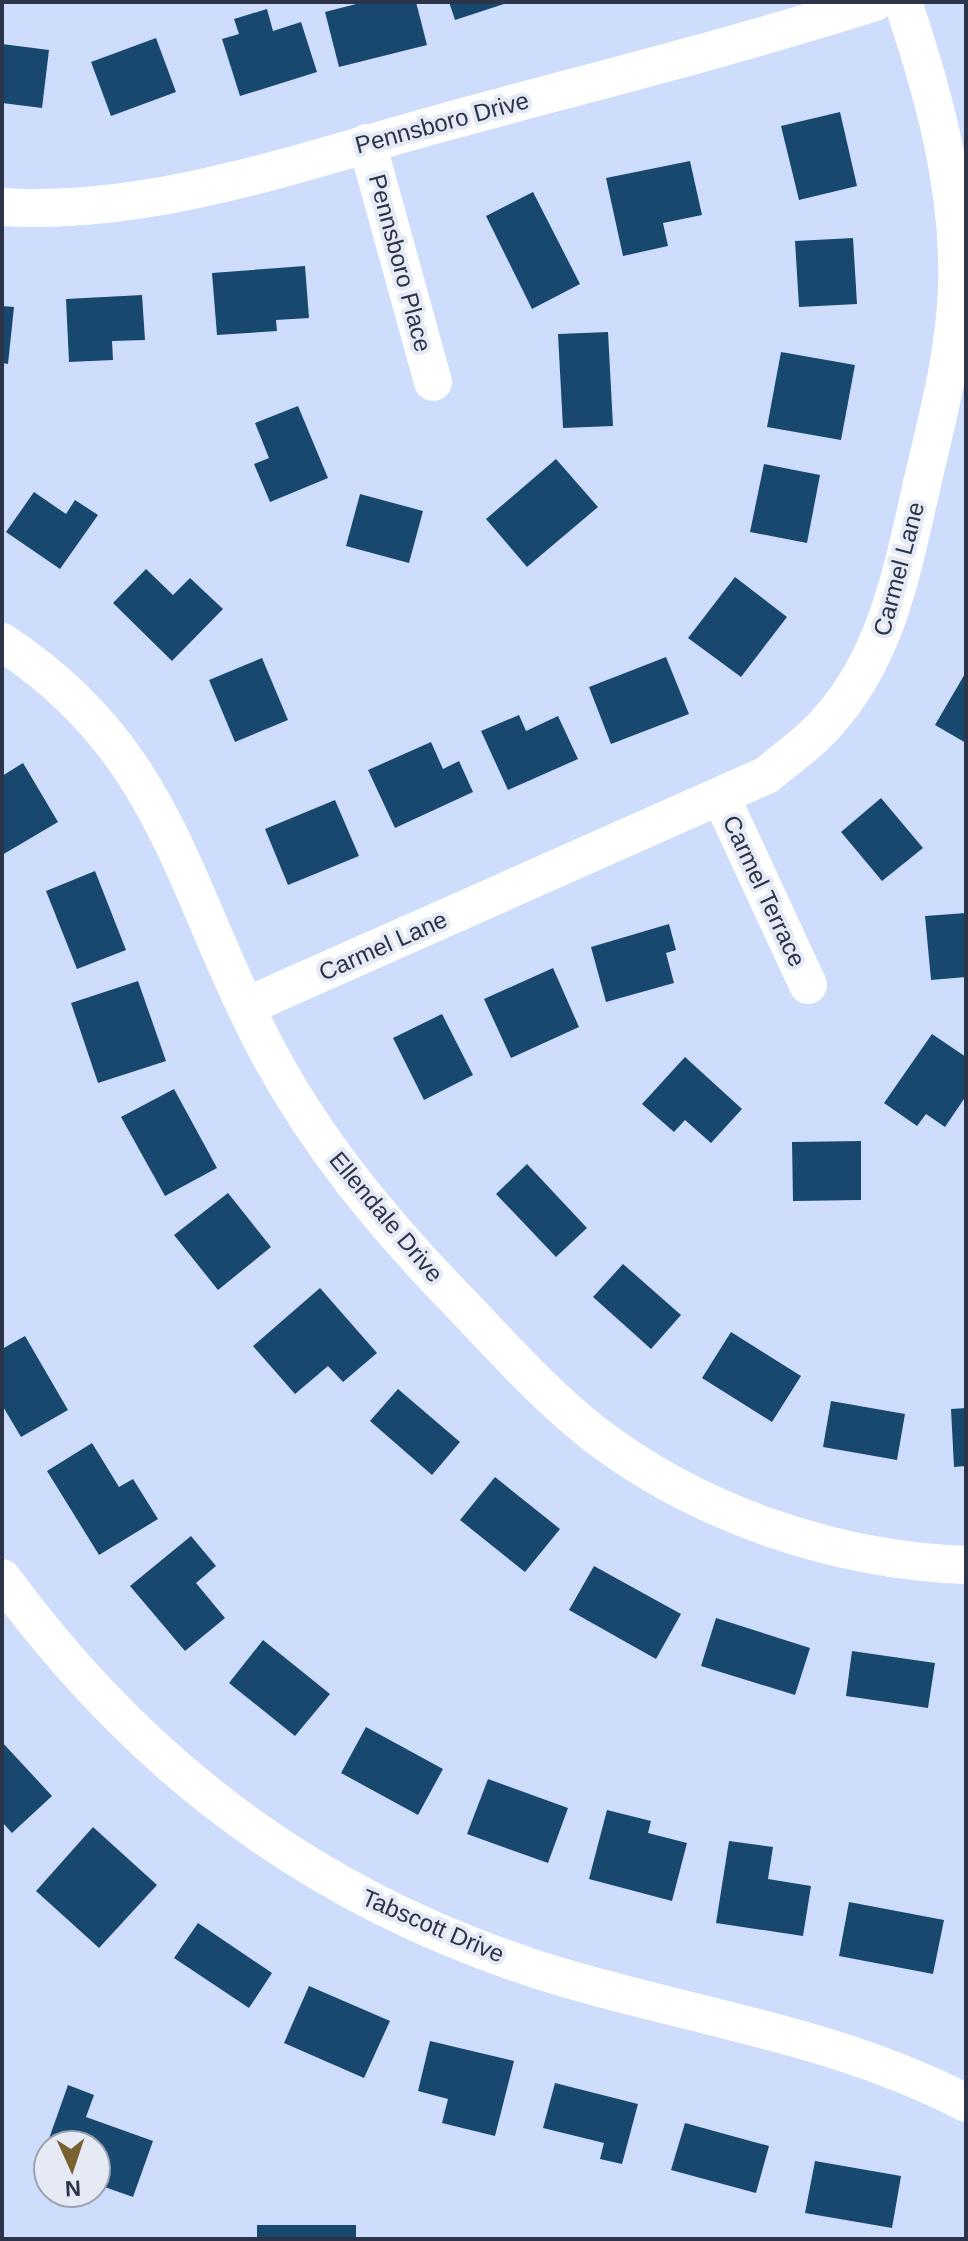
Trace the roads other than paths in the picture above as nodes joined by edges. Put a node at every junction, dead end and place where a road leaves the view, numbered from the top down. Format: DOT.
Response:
graph roads {
  1 [pos="875,2"];
  2 [pos="903,2"];
  3 [pos="367,143"];
  4 [pos="2,207"];
  5 [pos="433,382"];
  6 [pos="2,642"];
  7 [pos="721,797"];
  8 [pos="808,985"];
  9 [pos="247,1006"];
  10 [pos="966,1565"];
  11 [pos="2,1578"];
  12 [pos="966,2103"];
  1 -- 3 [label="street, Pennsboro Drive"];
  2 -- 7 [label="street, Carmel Lane"];
  3 -- 4 [label="street, Pennsboro Drive"];
  3 -- 5 [label="street, Pennsboro Place"];
  6 -- 9 [label="street, Ellendale Drive"];
  7 -- 8 [label="street, Carmel Terrace"];
  7 -- 9 [label="street, Carmel Lane"];
  9 -- 10 [label="street, Ellendale Drive"];
  11 -- 12 [label="street, Tabscott Drive"];
}
